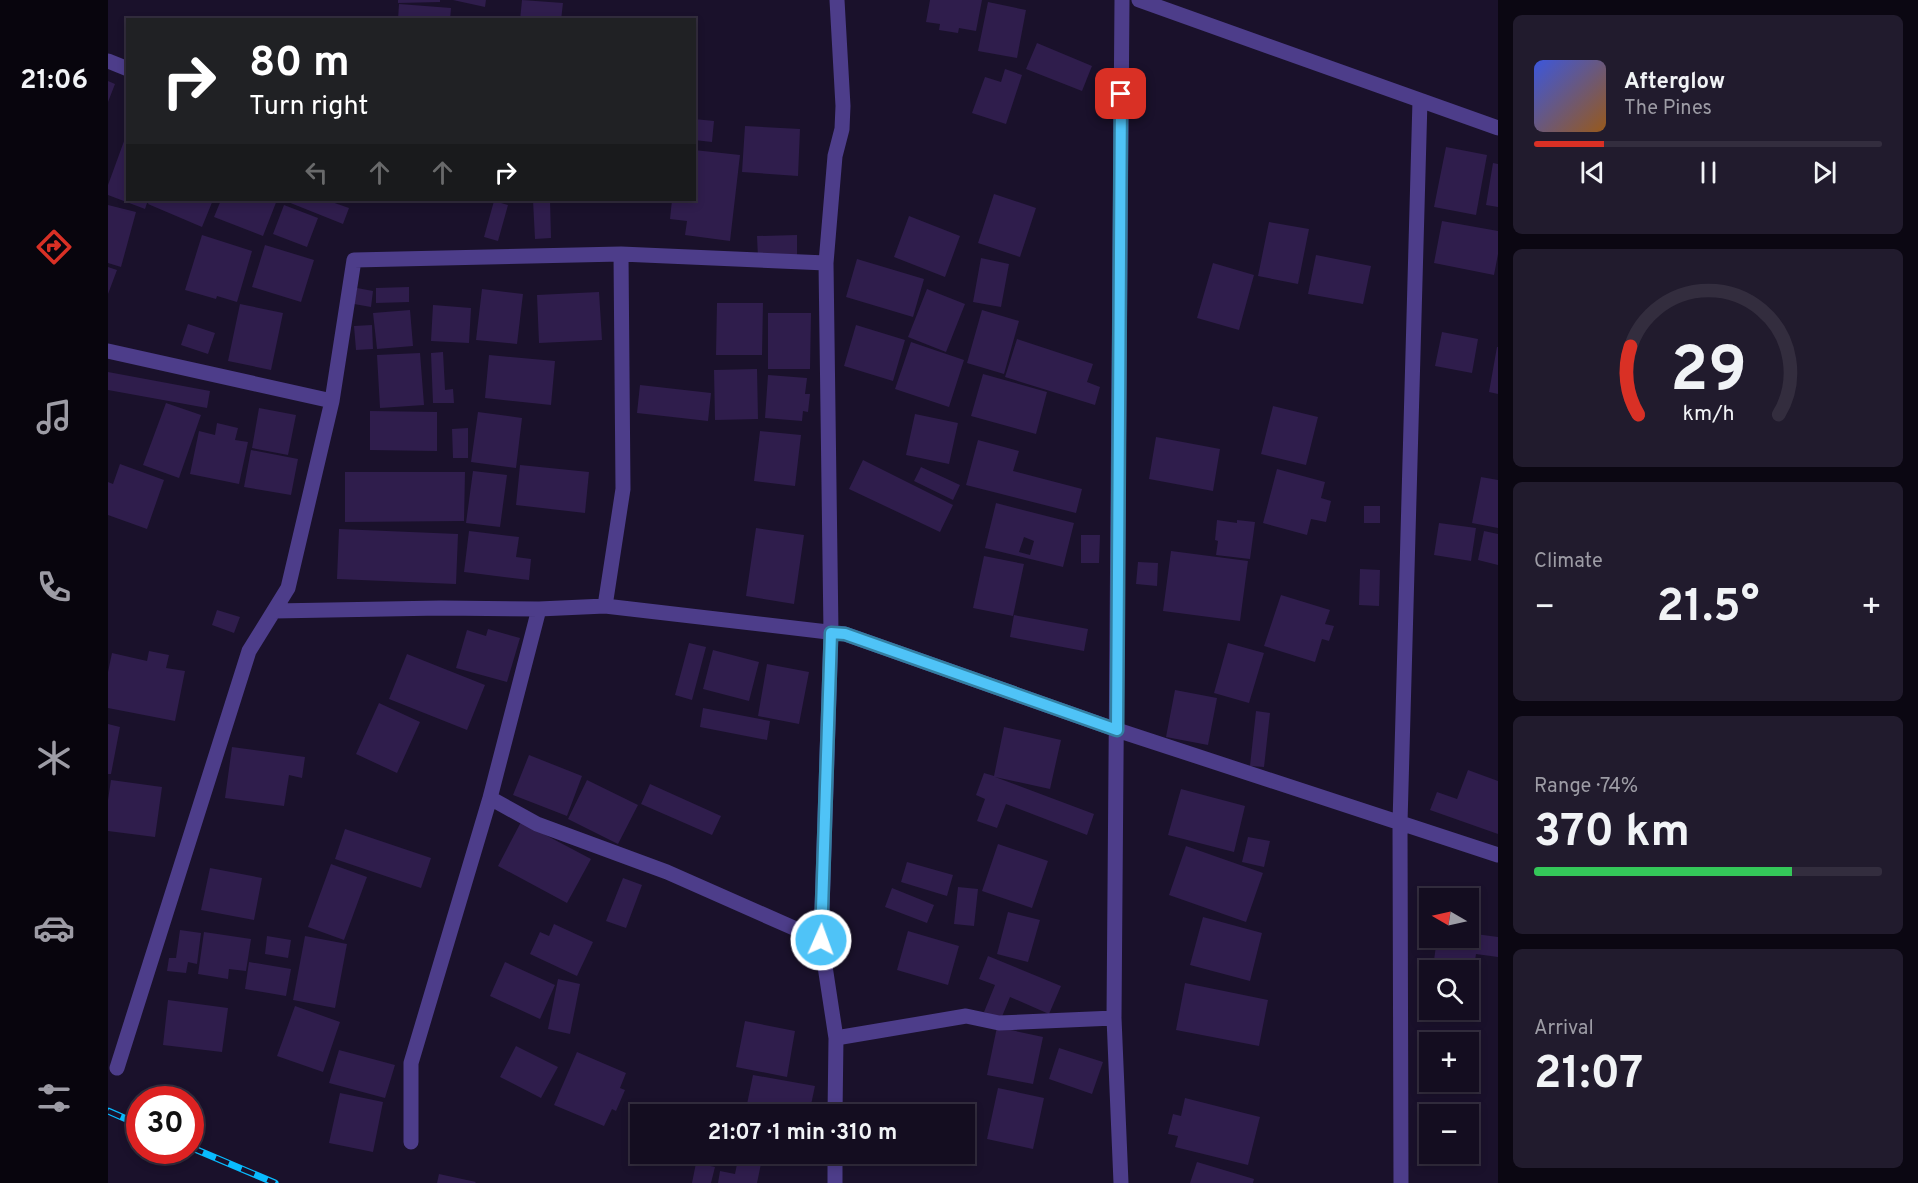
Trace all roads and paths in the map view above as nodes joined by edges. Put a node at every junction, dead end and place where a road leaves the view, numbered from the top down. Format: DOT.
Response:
graph roads {
  1 [pos="837,0"];
  2 [pos="1122,0"];
  3 [pos="1139,0"];
  4 [pos="108,61"];
  5 [pos="126,68"];
  6 [pos="1420,100"];
  7 [pos="1498,128"];
  8 [pos="621,254"];
  9 [pos="826,264"];
  10 [pos="108,351"];
  11 [pos="332,401"];
  12 [pos="288,588"];
  13 [pos="605,606"];
  14 [pos="539,609"];
  15 [pos="274,611"];
  16 [pos="309,611"];
  17 [pos="831,633"];
  18 [pos="1117,730"];
  19 [pos="490,798"];
  20 [pos="1400,823"];
  21 [pos="1498,855"];
  22 [pos="821,940"];
  23 [pos="1114,1018"];
  24 [pos="836,1038"];
  25 [pos="117,1068"];
  26 [pos="836,1104"];
  27 [pos="411,1142"];
  28 [pos="835,1164"];
  29 [pos="835,1183"];
  30 [pos="1121,1183"];
  31 [pos="1401,1183"];
  1 -- 9 [label="street"];
  2 -- 18 [label="street"];
  3 -- 6 [label="street"];
  4 -- 5 [label="street"];
  6 -- 7 [label="street"];
  6 -- 20 [label="street"];
  8 -- 9 [label="street"];
  8 -- 11 [label="street"];
  8 -- 13 [label="street"];
  9 -- 17 [label="street"];
  10 -- 11 [label="street"];
  11 -- 12 [label="street"];
  12 -- 15 [label="street"];
  12 -- 16 [label="street"];
  13 -- 14 [label="street"];
  13 -- 17 [label="street"];
  14 -- 16 [label="street"];
  14 -- 19 [label="street"];
  15 -- 16 [label="street"];
  15 -- 25 [label="street"];
  17 -- 18 [label="street"];
  17 -- 22 [label="street"];
  18 -- 20 [label="street"];
  18 -- 23 [label="street"];
  19 -- 22 [label="street"];
  19 -- 27 [label="street"];
  20 -- 21 [label="street"];
  20 -- 31 [label="street"];
  22 -- 24 [label="street"];
  23 -- 24 [label="street"];
  23 -- 30 [label="street"];
  24 -- 26 [label="street"];
  28 -- 29 [label="street"];
}
